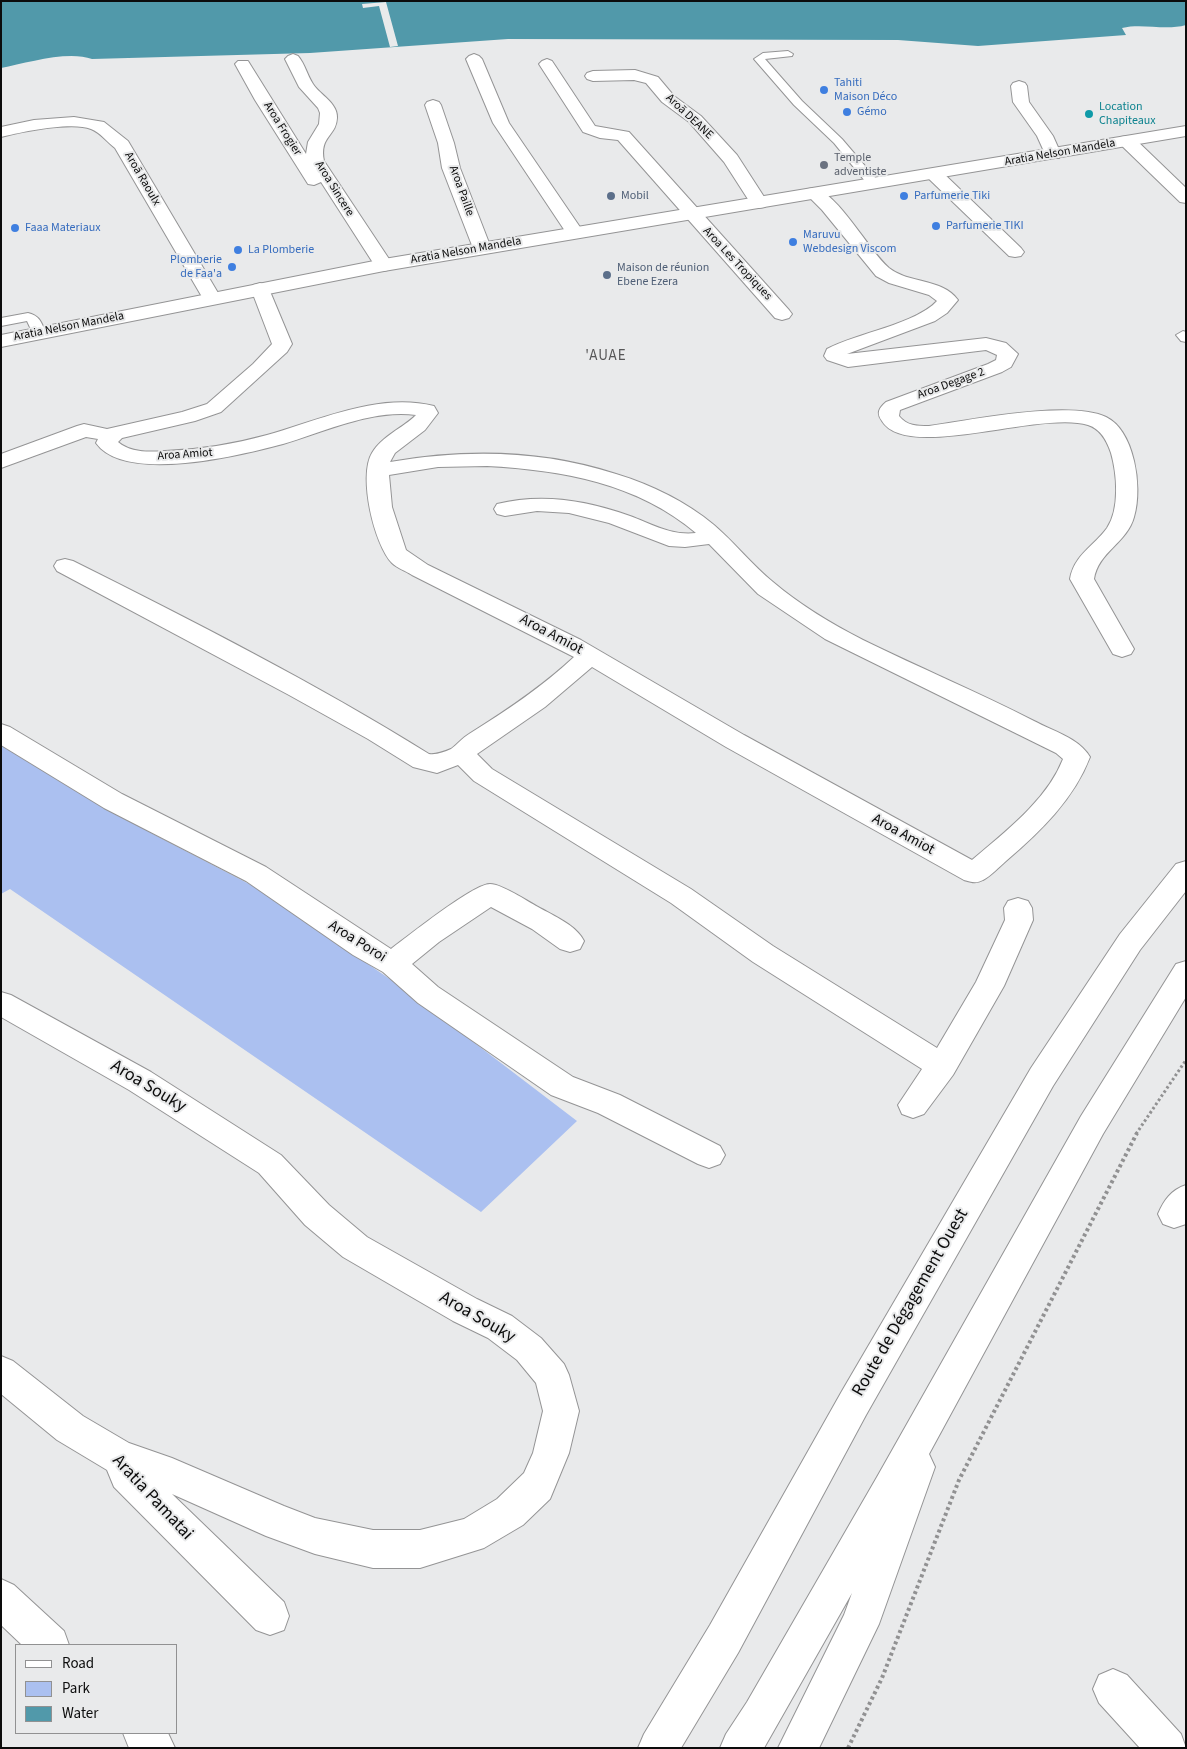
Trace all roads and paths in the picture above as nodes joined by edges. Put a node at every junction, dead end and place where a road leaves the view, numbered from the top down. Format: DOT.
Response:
graph roads {
  1 [pos="788,54"];
  2 [pos="294,59"];
  3 [pos="474,59"];
  4 [pos="243,64"];
  5 [pos="547,64"];
  6 [pos="593,76"];
  7 [pos="1019,86"];
  8 [pos="433,105"];
  9 [pos="1,132"];
  10 [pos="1184,133"];
  11 [pos="1127,141"];
  12 [pos="1054,154"];
  13 [pos="934,174"];
  14 [pos="873,183"];
  15 [pos="814,193"];
  16 [pos="1186,198"];
  17 [pos="759,203"];
  18 [pos="691,214"];
  19 [pos="576,233"];
  20 [pos="482,248"];
  21 [pos="1015,252"];
  22 [pos="378,266"];
  23 [pos="260,289"];
  24 [pos="212,298"];
  25 [pos="782,314"];
  26 [pos="1,322"];
  27 [pos="39,333"];
  28 [pos="1,341"];
  29 [pos="110,436"];
  30 [pos="1,462"];
  31 [pos="378,470"];
  32 [pos="505,509"];
  33 [pos="713,537"];
  34 [pos="65,566"];
  35 [pos="1122,649"];
  36 [pos="589,656"];
  37 [pos="1,733"];
  38 [pos="462,754"];
  39 [pos="1186,871"];
  40 [pos="1018,908"];
  41 [pos="570,941"];
  42 [pos="393,964"];
  43 [pos="1186,972"];
  44 [pos="1,1003"];
  45 [pos="1186,1060"];
  46 [pos="942,1066"];
  47 [pos="913,1105"];
  48 [pos="709,1155"];
  49 [pos="1,1372"];
  50 [pos="932,1412"];
  51 [pos="120,1458"];
  52 [pos="1,1598"];
  53 [pos="270,1616"];
  54 [pos="49,1644"];
  55 [pos="1113,1689"];
  56 [pos="143,1734"];
  57 [pos="154,1748"];
  58 [pos="658,1748"];
  59 [pos="740,1748"];
  60 [pos="798,1748"];
  61 [pos="848,1748"];
  62 [pos="1167,1748"];
  1 -- 14 [label="lane"];
  2 -- 22 [label="main road, Aroa Sincere"];
  3 -- 19 [label="main road"];
  4 -- 22 [label="main road, Aroa Frogier"];
  5 -- 18 [label="main road, Aroa Les Tropiques"];
  6 -- 17 [label="main road, Aroā DEANE"];
  7 -- 12 [label="main road"];
  8 -- 20 [label="main road, Aroa Paille"];
  9 -- 24 [label="main road, Aroā Raoulx"];
  10 -- 11 [label="main road, Aratia Nelson Mandela"];
  11 -- 12 [label="main road, Aratia Nelson Mandela"];
  11 -- 16 [label="main road"];
  12 -- 13 [label="main road, Aratia Nelson Mandela"];
  13 -- 14 [label="main road, Aratia Nelson Mandela"];
  13 -- 21 [label="main road"];
  14 -- 15 [label="main road, Aratia Nelson Mandela"];
  15 -- 17 [label="main road, Aratia Nelson Mandela"];
  15 -- 35 [label="main road, Aroa Degage 2"];
  17 -- 18 [label="main road, Aratia Nelson Mandela"];
  18 -- 19 [label="main road, Aratia Nelson Mandela"];
  18 -- 25 [label="main road, Aroa Les Tropiques"];
  19 -- 20 [label="main road, Aratia Nelson Mandela"];
  20 -- 22 [label="main road, Aratia Nelson Mandela"];
  22 -- 23 [label="main road, Aratia Nelson Mandela"];
  23 -- 24 [label="main road, Aratia Nelson Mandela"];
  23 -- 29 [label="main road"];
  24 -- 27 [label="main road, Aratia Nelson Mandela"];
  26 -- 27 [label="lane"];
  27 -- 28 [label="main road, Aratia Nelson Mandela"];
  29 -- 30 [label="main road"];
  29 -- 31 [label="main road, Aroa Amiot"];
  31 -- 33 [label="main road, Aroa Amiot"];
  31 -- 36 [label="main road, Aroa Amiot"];
  32 -- 33 [label="main road"];
  33 -- 36 [label="main road, Aroa Amiot"];
  34 -- 38 [label="main road"];
  36 -- 38 [label="main road"];
  37 -- 42 [label="main road, Aroa Poroi"];
  38 -- 46 [label="main road"];
  39 -- 58 [label="main road, Route de Dégagement Ouest"];
  40 -- 46 [label="main road"];
  41 -- 42 [label="main road"];
  42 -- 48 [label="main road, Aroa Poroi"];
  43 -- 50 [label="main road"];
  44 -- 51 [label="main road, Aroa Souky"];
  45 -- 61 [label="path"];
  46 -- 47 [label="main road"];
  49 -- 51 [label="main road, Aratia Pamatai"];
  50 -- 59 [label="main road"];
  50 -- 60 [label="main road"];
  51 -- 53 [label="main road, Aratia Pamatai"];
  52 -- 54 [label="main road"];
  55 -- 62 [label="main road"];
  56 -- 57 [label="main road"];
}
